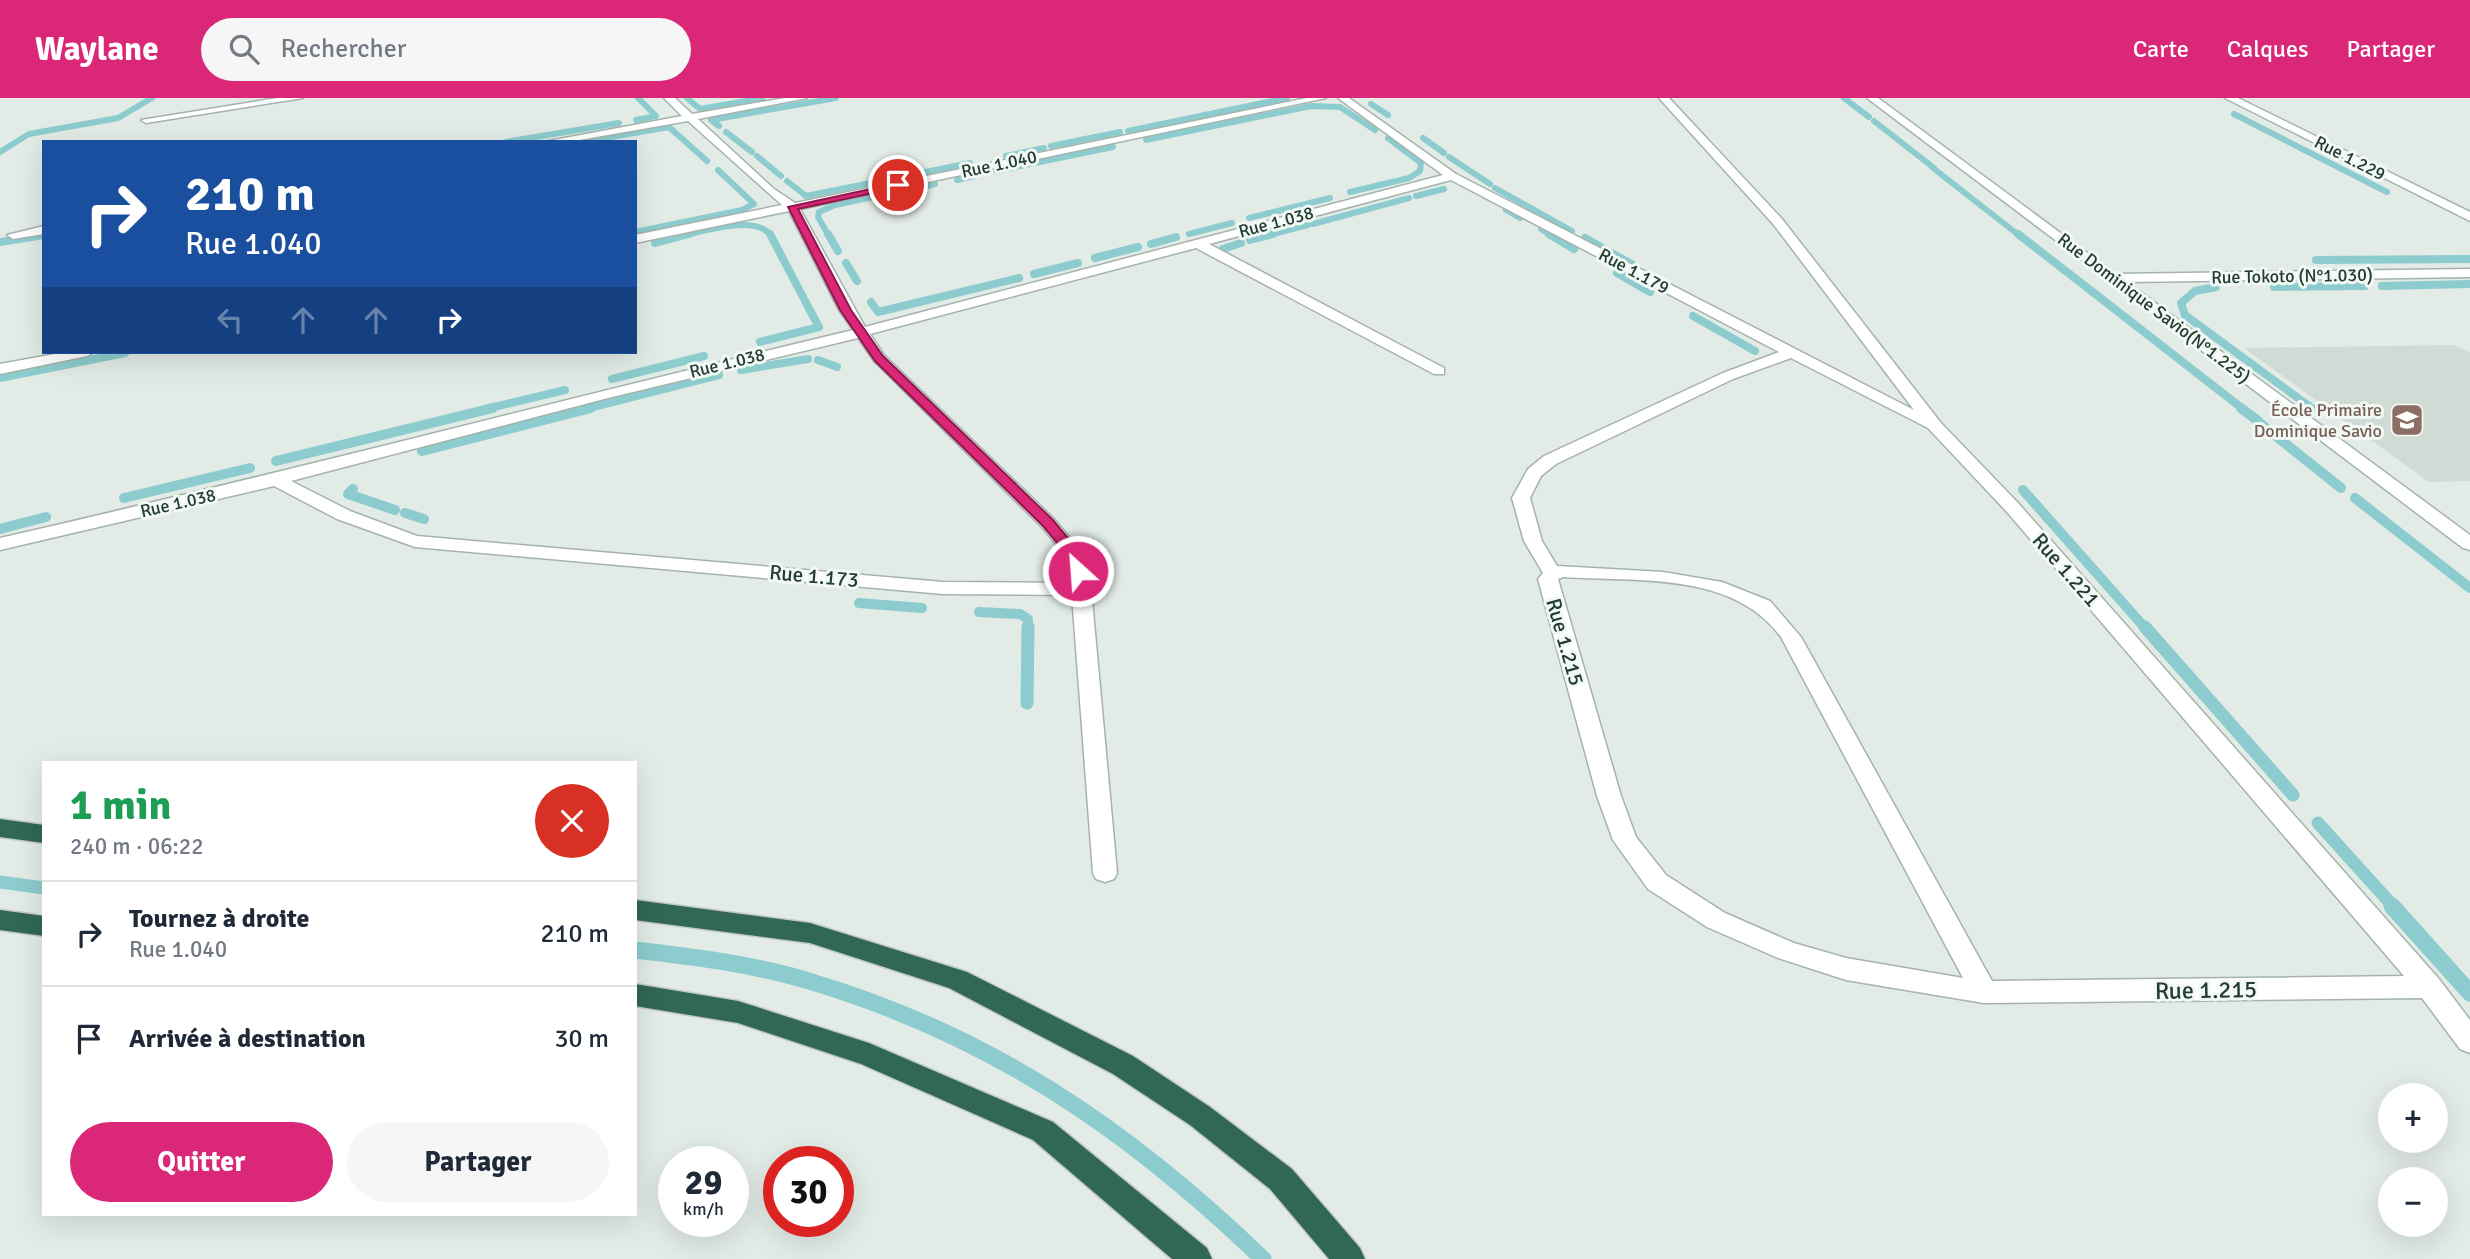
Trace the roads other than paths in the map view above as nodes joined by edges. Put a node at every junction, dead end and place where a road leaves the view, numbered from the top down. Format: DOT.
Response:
graph roads {
  1 [pos="298,98"];
  2 [pos="668,98"];
  3 [pos="803,98"];
  4 [pos="1321,98"];
  5 [pos="1343,98"];
  6 [pos="1664,98"];
  7 [pos="1872,98"];
  8 [pos="2230,98"];
  9 [pos="692,117"];
  10 [pos="146,120"];
  11 [pos="560,140"];
  12 [pos="1452,176"];
  13 [pos="793,207"];
  14 [pos="2470,217"];
  15 [pos="42,230"];
  16 [pos="13,235"];
  17 [pos="637,239"];
  18 [pos="1197,243"];
  19 [pos="2470,273"];
  20 [pos="2113,278"];
  21 [pos="859,333"];
  22 [pos="1789,352"];
  23 [pos="77,354"];
  24 [pos="0,369"];
  25 [pos="1438,371"];
  26 [pos="1935,426"];
  27 [pos="276,480"];
  28 [pos="0,544"];
  29 [pos="2470,544"];
  30 [pos="1552,573"];
  31 [pos="1081,589"];
  32 [pos="0,828"];
  33 [pos="42,834"];
  34 [pos="1105,873"];
  35 [pos="637,910"];
  36 [pos="0,920"];
  37 [pos="42,926"];
  38 [pos="2429,987"];
  39 [pos="1984,992"];
  40 [pos="637,995"];
  41 [pos="2470,1041"];
  42 [pos="1196,1259"];
  43 [pos="1349,1259"];
  1 -- 10 [label="street"];
  2 -- 9 [label="street"];
  3 -- 9 [label="street"];
  4 -- 13 [label="street, Rue 1.040"];
  5 -- 12 [label="street, Rue 1.179"];
  6 -- 26 [label="street, Rue 1.221"];
  7 -- 20 [label="street, Rue Dominique Savio(N°1.225)"];
  8 -- 14 [label="street, Rue 1.229"];
  9 -- 11 [label="street"];
  9 -- 13 [label="street"];
  12 -- 18 [label="street, Rue 1.038"];
  12 -- 22 [label="street, Rue 1.179"];
  13 -- 17 [label="street, Rue 1.040"];
  13 -- 21 [label="street"];
  15 -- 16 [label="street"];
  18 -- 21 [label="street, Rue 1.038"];
  18 -- 25 [label="street"];
  19 -- 20 [label="street, Rue Tokoto (N°1.030)"];
  20 -- 29 [label="street, Rue Dominique Savio(N°1.225)"];
  21 -- 27 [label="street, Rue 1.038"];
  21 -- 31 [label="street"];
  22 -- 26 [label="street, Rue 1.179"];
  22 -- 30 [label="street"];
  23 -- 24 [label="street"];
  26 -- 38 [label="street, Rue 1.221"];
  27 -- 28 [label="street, Rue 1.038"];
  27 -- 31 [label="street, Rue 1.173"];
  30 -- 39 [label="street, Rue 1.215"];
  30 -- 39 [label="street, Rue 1.215"];
  31 -- 34 [label="street"];
  32 -- 33 [label="highway"];
  35 -- 43 [label="highway"];
  36 -- 37 [label="highway"];
  38 -- 39 [label="street, Rue 1.215"];
  38 -- 41 [label="street, Rue 1.221"];
  40 -- 42 [label="highway"];
}
